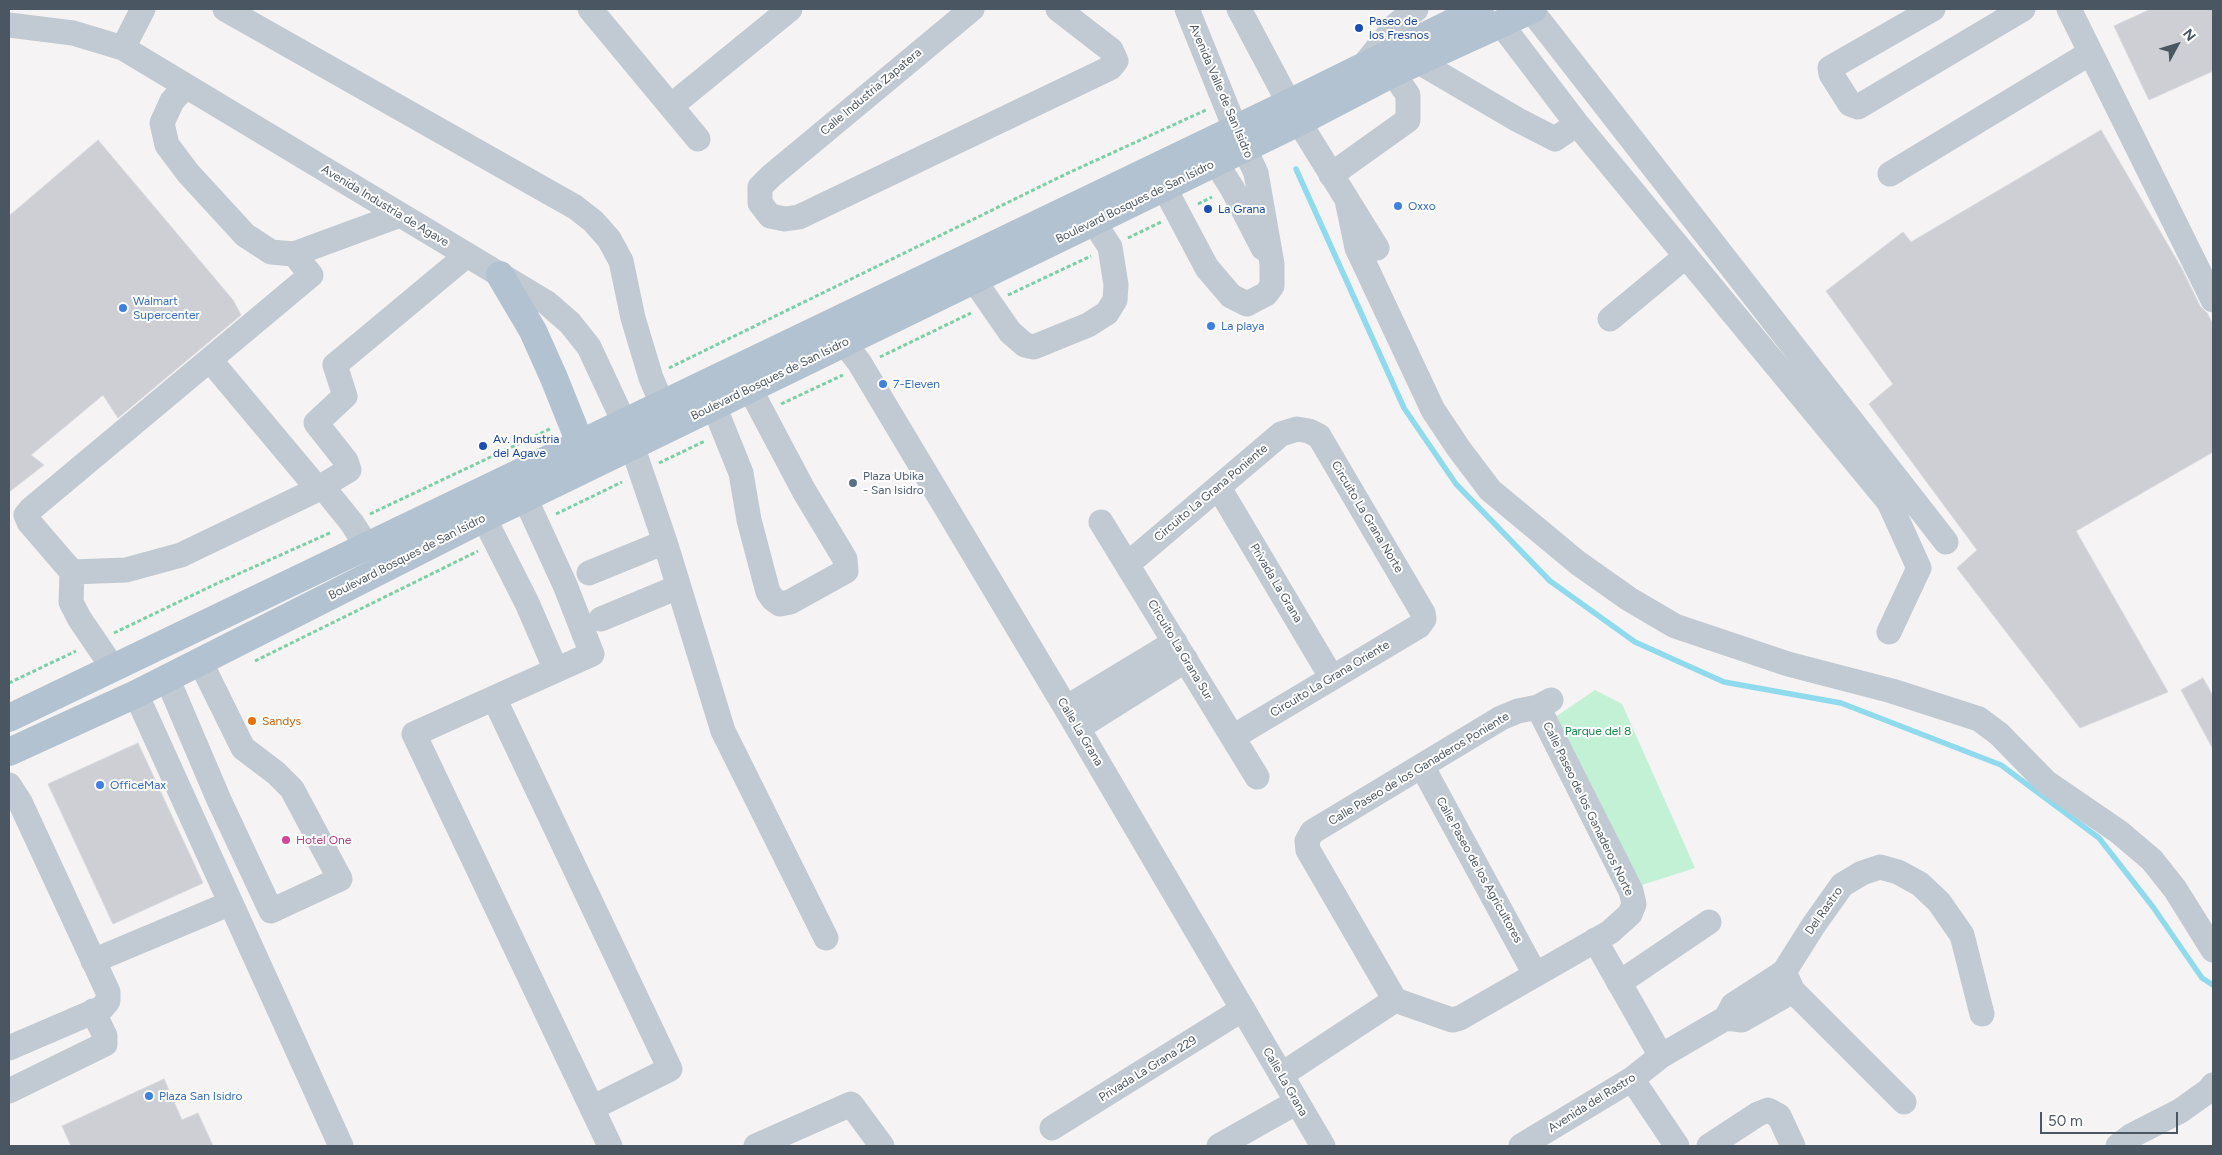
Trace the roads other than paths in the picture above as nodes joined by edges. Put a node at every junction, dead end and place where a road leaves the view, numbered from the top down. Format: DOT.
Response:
graph roads {
  1 [pos="20,9"];
  2 [pos="143,9"];
  3 [pos="225,9"];
  4 [pos="790,9"];
  5 [pos="972,9"];
  6 [pos="1058,9"];
  7 [pos="1187,9"];
  8 [pos="1239,9"];
  9 [pos="1416,9"];
  10 [pos="1532,9"];
  11 [pos="1933,9"];
  12 [pos="2023,9"];
  13 [pos="2069,9"];
  14 [pos="592,10"];
  15 [pos="1490,17"];
  16 [pos="9,24"];
  17 [pos="123,48"];
  18 [pos="2090,54"];
  19 [pos="1419,62"];
  20 [pos="1364,66"];
  21 [pos="1393,74"];
  22 [pos="186,86"];
  23 [pos="671,106"];
  24 [pos="1294,112"];
  25 [pos="1577,124"];
  26 [pos="1240,138"];
  27 [pos="698,139"];
  28 [pos="1216,163"];
  29 [pos="1890,174"];
  30 [pos="1331,175"];
  31 [pos="1164,187"];
  32 [pos="1347,200"];
  33 [pos="400,215"];
  34 [pos="1093,221"];
  35 [pos="1377,248"];
  36 [pos="294,254"];
  37 [pos="466,255"];
  38 [pos="1686,256"];
  39 [pos="1272,264"];
  40 [pos="500,275"];
  41 [pos="974,280"];
  42 [pos="2213,300"];
  43 [pos="1610,319"];
  44 [pos="838,333"];
  45 [pos="210,360"];
  46 [pos="750,389"];
  47 [pos="714,406"];
  48 [pos="666,415"];
  49 [pos="1297,429"];
  50 [pos="629,433"];
  51 [pos="580,443"];
  52 [pos="316,487"];
  53 [pos="1219,488"];
  54 [pos="525,498"];
  55 [pos="484,518"];
  56 [pos="1101,522"];
  57 [pos="665,542"];
  58 [pos="1946,542"];
  59 [pos="361,548"];
  60 [pos="1129,564"];
  61 [pos="72,572"];
  62 [pos="589,573"];
  63 [pos="678,587"];
  64 [pos="600,619"];
  65 [pos="1424,619"];
  66 [pos="1888,632"];
  67 [pos="1180,651"];
  68 [pos="200,661"];
  69 [pos="113,668"];
  70 [pos="556,670"];
  71 [pos="168,678"];
  72 [pos="1332,678"];
  73 [pos="136,694"];
  74 [pos="494,698"];
  75 [pos="1545,703"];
  76 [pos="9,718"];
  77 [pos="1072,718"];
  78 [pos="1233,737"];
  79 [pos="9,752"];
  80 [pos="1422,766"];
  81 [pos="1257,776"];
  82 [pos="12,798"];
  83 [pos="231,903"];
  84 [pos="1709,922"];
  85 [pos="826,938"];
  86 [pos="1595,940"];
  87 [pos="2213,950"];
  88 [pos="93,961"];
  89 [pos="1535,974"];
  90 [pos="1789,982"];
  91 [pos="1619,983"];
  92 [pos="1395,1000"];
  93 [pos="1243,1009"];
  94 [pos="93,1011"];
  95 [pos="1982,1014"];
  96 [pos="9,1048"];
  97 [pos="1661,1056"];
  98 [pos="1281,1075"];
  99 [pos="1632,1079"];
  100 [pos="2213,1084"];
  101 [pos="9,1091"];
  102 [pos="1297,1102"];
  103 [pos="1904,1102"];
  104 [pos="592,1108"];
  105 [pos="1052,1128"];
  106 [pos="341,1146"];
  107 [pos="610,1146"];
  108 [pos="756,1146"];
  109 [pos="882,1146"];
  110 [pos="1219,1146"];
  111 [pos="1323,1146"];
  112 [pos="1521,1146"];
  113 [pos="1677,1146"];
  114 [pos="1709,1146"];
  115 [pos="1793,1146"];
  116 [pos="2118,1146"];
  1 -- 16 [label="street"];
  2 -- 17 [label="street"];
  3 -- 48 [label="street"];
  4 -- 23 [label="street"];
  5 -- 6 [label="street, Calle Industria Zapatera"];
  7 -- 26 [label="street, Avenida Valle de San Isidro"];
  8 -- 24 [label="street"];
  9 -- 20 [label="street, Boulevard Bosques de San Isidro"];
  10 -- 15 [label="main road, Boulevard Bosques de San Isidro"];
  10 -- 58 [label="street"];
  11 -- 12 [label="street"];
  13 -- 18 [label="street"];
  14 -- 23 [label="street"];
  15 -- 19 [label="main road, Boulevard Bosques de San Isidro"];
  15 -- 20 [label="main road, Boulevard Bosques de San Isidro"];
  15 -- 25 [label="street"];
  16 -- 17 [label="street, Avenida Industria de Agave"];
  17 -- 22 [label="street, Avenida Industria de Agave"];
  18 -- 29 [label="street"];
  18 -- 42 [label="street"];
  19 -- 21 [label="main road, Boulevard Bosques de San Isidro"];
  19 -- 25 [label="street"];
  20 -- 24 [label="main road, Boulevard Bosques de San Isidro"];
  21 -- 24 [label="main road, Boulevard Bosques de San Isidro"];
  21 -- 30 [label="street"];
  22 -- 33 [label="street, Avenida Industria de Agave"];
  22 -- 36 [label="street"];
  23 -- 27 [label="street"];
  24 -- 26 [label="main road, Boulevard Bosques de San Isidro"];
  24 -- 30 [label="street"];
  25 -- 38 [label="street"];
  26 -- 28 [label="main road, Boulevard Bosques de San Isidro"];
  26 -- 39 [label="street, Avenida Valle de San Isidro"];
  26 -- 44 [label="main road, Boulevard Bosques de San Isidro"];
  28 -- 31 [label="main road, Boulevard Bosques de San Isidro"];
  28 -- 39 [label="street"];
  30 -- 32 [label="street"];
  31 -- 34 [label="main road, Boulevard Bosques de San Isidro"];
  31 -- 39 [label="street, Avenida Valle de San Isidro"];
  32 -- 35 [label="street"];
  32 -- 87 [label="street"];
  33 -- 36 [label="street"];
  33 -- 37 [label="street, Avenida Industria de Agave"];
  34 -- 41 [label="main road, Boulevard Bosques de San Isidro"];
  34 -- 41 [label="street"];
  36 -- 45 [label="street"];
  37 -- 40 [label="street, Avenida Industria de Agave"];
  37 -- 52 [label="street"];
  38 -- 43 [label="street"];
  38 -- 66 [label="street"];
  40 -- 50 [label="street, Avenida Industria de Agave"];
  40 -- 51 [label="main road"];
  41 -- 44 [label="main road, Boulevard Bosques de San Isidro"];
  44 -- 46 [label="main road, Boulevard Bosques de San Isidro"];
  44 -- 48 [label="main road, Boulevard Bosques de San Isidro"];
  44 -- 77 [label="street, Calle La Grana"];
  45 -- 52 [label="street"];
  45 -- 61 [label="street"];
  46 -- 47 [label="main road, Boulevard Bosques de San Isidro"];
  46 -- 47 [label="street"];
  47 -- 48 [label="main road, Boulevard Bosques de San Isidro"];
  48 -- 50 [label="main road, Boulevard Bosques de San Isidro"];
  49 -- 53 [label="street, Circuito La Grana Poniente"];
  49 -- 65 [label="street, Circuito La Grana Norte"];
  50 -- 51 [label="main road, Boulevard Bosques de San Isidro"];
  50 -- 54 [label="main road, Boulevard Bosques de San Isidro"];
  50 -- 57 [label="street, Avenida Industria de Agave"];
  51 -- 59 [label="main road, Boulevard Bosques de San Isidro"];
  52 -- 59 [label="street"];
  52 -- 61 [label="street"];
  53 -- 60 [label="street, Circuito La Grana Poniente"];
  53 -- 72 [label="street, Privada La Grana"];
  54 -- 55 [label="main road, Boulevard Bosques de San Isidro"];
  54 -- 70 [label="street"];
  55 -- 68 [label="main road, Boulevard Bosques de San Isidro"];
  55 -- 70 [label="street"];
  56 -- 60 [label="street, Circuito La Grana Sur"];
  57 -- 62 [label="street"];
  57 -- 63 [label="street, Avenida Industria de Agave"];
  59 -- 69 [label="main road, Boulevard Bosques de San Isidro"];
  60 -- 67 [label="street, Circuito La Grana Sur"];
  61 -- 69 [label="street"];
  63 -- 64 [label="street"];
  63 -- 85 [label="street, Avenida Industria de Agave"];
  65 -- 72 [label="street, Circuito La Grana Oriente"];
  67 -- 77 [label="street"];
  67 -- 78 [label="street, Circuito La Grana Sur"];
  68 -- 71 [label="main road, Boulevard Bosques de San Isidro"];
  68 -- 71 [label="street"];
  69 -- 76 [label="main road, Boulevard Bosques de San Isidro"];
  70 -- 74 [label="street"];
  71 -- 73 [label="main road, Boulevard Bosques de San Isidro"];
  72 -- 78 [label="street, Circuito La Grana Oriente"];
  73 -- 79 [label="main road, Boulevard Bosques de San Isidro"];
  73 -- 83 [label="street"];
  74 -- 104 [label="street"];
  74 -- 104 [label="street"];
  75 -- 80 [label="street, Calle Paseo de los Ganaderos Poniente"];
  75 -- 86 [label="street, Calle Paseo de los Ganaderos Norte"];
  77 -- 93 [label="street, Calle La Grana"];
  78 -- 81 [label="street, Circuito La Grana Sur"];
  80 -- 89 [label="street, Calle Paseo de los Agricultores"];
  80 -- 92 [label="street, Calle Paseo de los Ganaderos Poniente"];
  82 -- 88 [label="street"];
  83 -- 88 [label="street"];
  83 -- 106 [label="street"];
  84 -- 91 [label="street"];
  86 -- 89 [label="street"];
  86 -- 91 [label="street"];
  88 -- 94 [label="street"];
  89 -- 92 [label="street"];
  90 -- 95 [label="street, Del Rastro"];
  90 -- 97 [label="street, Avenida del Rastro"];
  90 -- 103 [label="street"];
  91 -- 97 [label="street"];
  92 -- 98 [label="street"];
  93 -- 98 [label="street, Calle La Grana"];
  93 -- 105 [label="street, Privada La Grana 229"];
  94 -- 96 [label="street"];
  94 -- 101 [label="street"];
  97 -- 99 [label="street, Avenida del Rastro"];
  98 -- 102 [label="street, Calle La Grana"];
  99 -- 112 [label="street, Avenida del Rastro"];
  99 -- 113 [label="street"];
  100 -- 116 [label="street"];
  102 -- 110 [label="street"];
  102 -- 111 [label="street, Calle La Grana"];
  104 -- 107 [label="street"];
  108 -- 109 [label="street"];
  114 -- 115 [label="street"];
}
